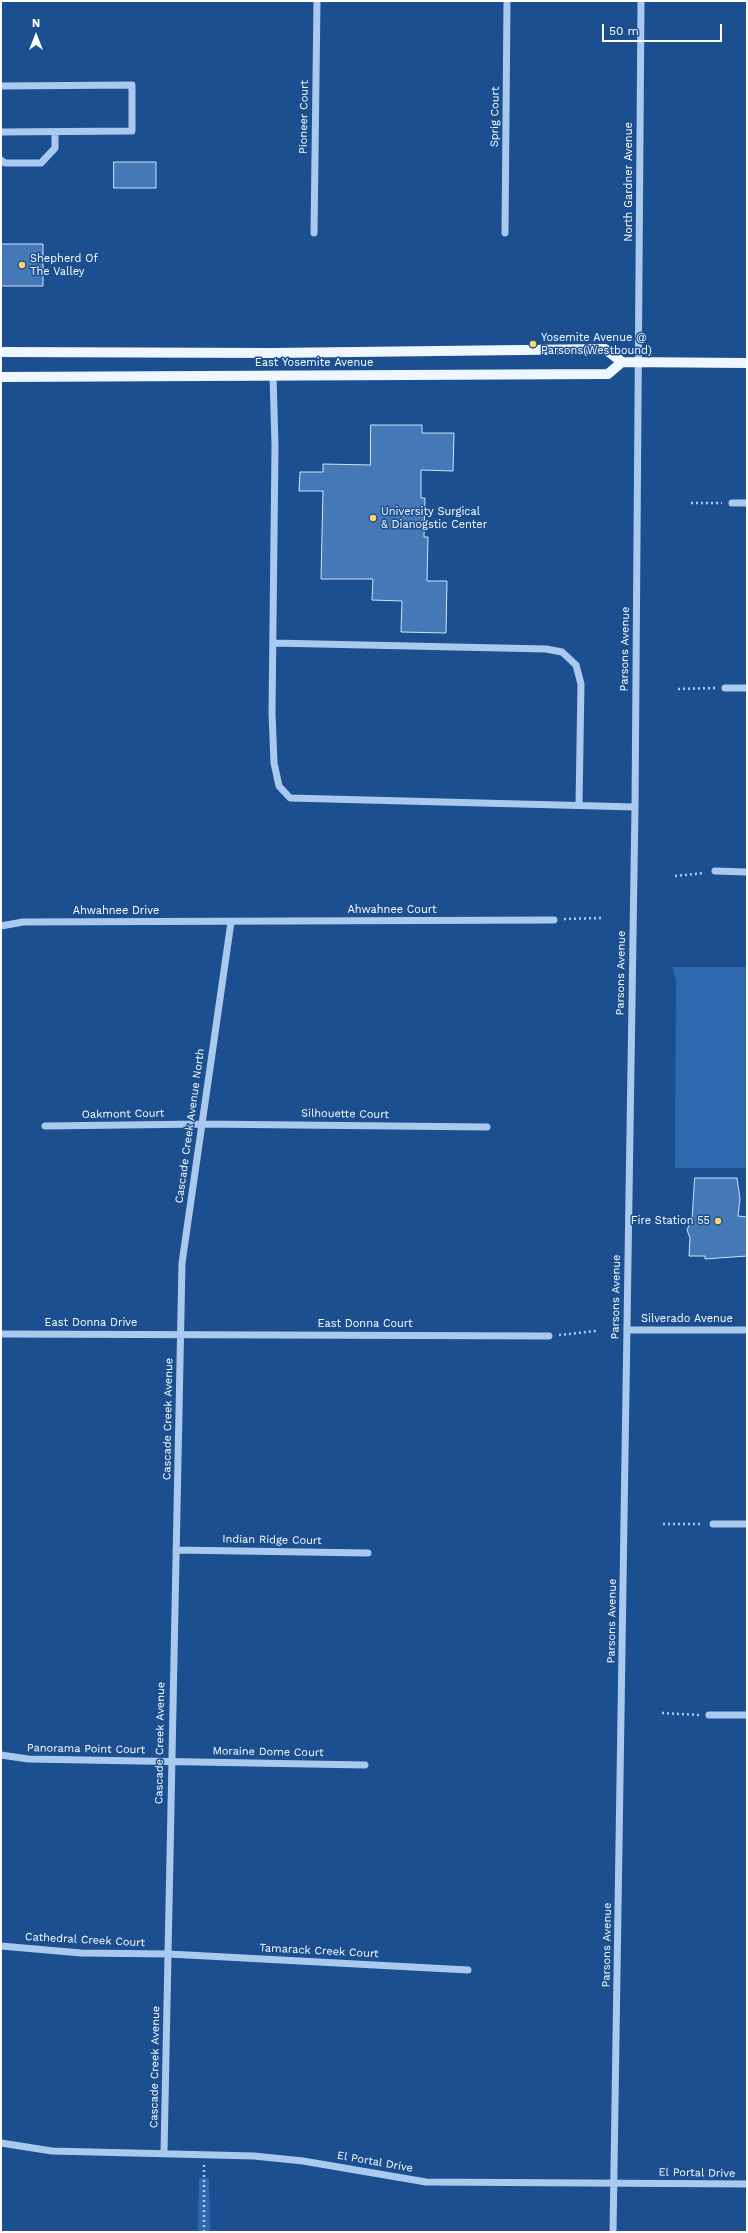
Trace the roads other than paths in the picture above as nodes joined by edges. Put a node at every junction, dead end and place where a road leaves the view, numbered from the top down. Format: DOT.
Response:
graph roads {
  1 [pos="317,1"];
  2 [pos="507,1"];
  3 [pos="642,1"];
  4 [pos="1,86"];
  5 [pos="1,132"];
  6 [pos="55,132"];
  7 [pos="1,160"];
  8 [pos="314,233"];
  9 [pos="505,233"];
  10 [pos="1,352"];
  11 [pos="622,362"];
  12 [pos="639,362"];
  13 [pos="747,363"];
  14 [pos="273,375"];
  15 [pos="1,377"];
  16 [pos="732,503"];
  17 [pos="747,503"];
  18 [pos="273,643"];
  19 [pos="725,688"];
  20 [pos="747,688"];
  21 [pos="579,804"];
  22 [pos="635,807"];
  23 [pos="715,871"];
  24 [pos="747,872"];
  25 [pos="554,920"];
  26 [pos="231,922"];
  27 [pos="1,926"];
  28 [pos="202,1124"];
  29 [pos="45,1126"];
  30 [pos="487,1127"];
  31 [pos="627,1330"];
  32 [pos="747,1330"];
  33 [pos="1,1334"];
  34 [pos="181,1334"];
  35 [pos="549,1336"];
  36 [pos="713,1524"];
  37 [pos="747,1524"];
  38 [pos="176,1550"];
  39 [pos="368,1553"];
  40 [pos="709,1715"];
  41 [pos="747,1715"];
  42 [pos="1,1755"];
  43 [pos="170,1762"];
  44 [pos="365,1764"];
  45 [pos="1,1946"];
  46 [pos="169,1954"];
  47 [pos="468,1970"];
  48 [pos="1,2143"];
  49 [pos="164,2152"];
  50 [pos="615,2182"];
  51 [pos="747,2184"];
  52 [pos="613,2232"];
  1 -- 8 [label="street, Pioneer Court"];
  2 -- 9 [label="street, Sprig Court"];
  3 -- 12 [label="street, North Gardner Avenue"];
  4 -- 6 [label="street"];
  5 -- 6 [label="street"];
  6 -- 7 [label="street"];
  10 -- 11 [label="main road, East Yosemite Avenue"];
  11 -- 12 [label="main road"];
  11 -- 14 [label="main road, East Yosemite Avenue"];
  12 -- 13 [label="main road"];
  12 -- 22 [label="street, Parsons Avenue"];
  14 -- 15 [label="main road, East Yosemite Avenue"];
  14 -- 18 [label="street"];
  16 -- 17 [label="street"];
  18 -- 21 [label="street"];
  18 -- 21 [label="street"];
  19 -- 20 [label="street"];
  21 -- 22 [label="street"];
  22 -- 31 [label="street, Parsons Avenue"];
  23 -- 24 [label="street"];
  25 -- 26 [label="street, Ahwahnee Court"];
  26 -- 27 [label="street, Ahwahnee Drive"];
  26 -- 28 [label="street, Cascade Creek Avenue North"];
  28 -- 29 [label="street, Oakmont Court"];
  28 -- 30 [label="street, Silhouette Court"];
  28 -- 34 [label="street, Cascade Creek Avenue North"];
  31 -- 32 [label="street, Silverado Avenue"];
  31 -- 50 [label="street, Parsons Avenue"];
  33 -- 34 [label="street, East Donna Drive"];
  34 -- 35 [label="street, East Donna Court"];
  34 -- 38 [label="street, Cascade Creek Avenue"];
  36 -- 37 [label="street"];
  38 -- 39 [label="street, Indian Ridge Court"];
  38 -- 43 [label="street, Cascade Creek Avenue"];
  40 -- 41 [label="street"];
  42 -- 43 [label="street, Panorama Point Court"];
  43 -- 44 [label="street, Moraine Dome Court"];
  43 -- 46 [label="street, Cascade Creek Avenue"];
  45 -- 46 [label="street, Cathedral Creek Court"];
  46 -- 47 [label="street, Tamarack Creek Court"];
  46 -- 49 [label="street, Cascade Creek Avenue"];
  48 -- 49 [label="street, El Portal Drive"];
  49 -- 50 [label="street, El Portal Drive"];
  50 -- 51 [label="street, El Portal Drive"];
  50 -- 52 [label="street, Parsons Avenue"];
}
